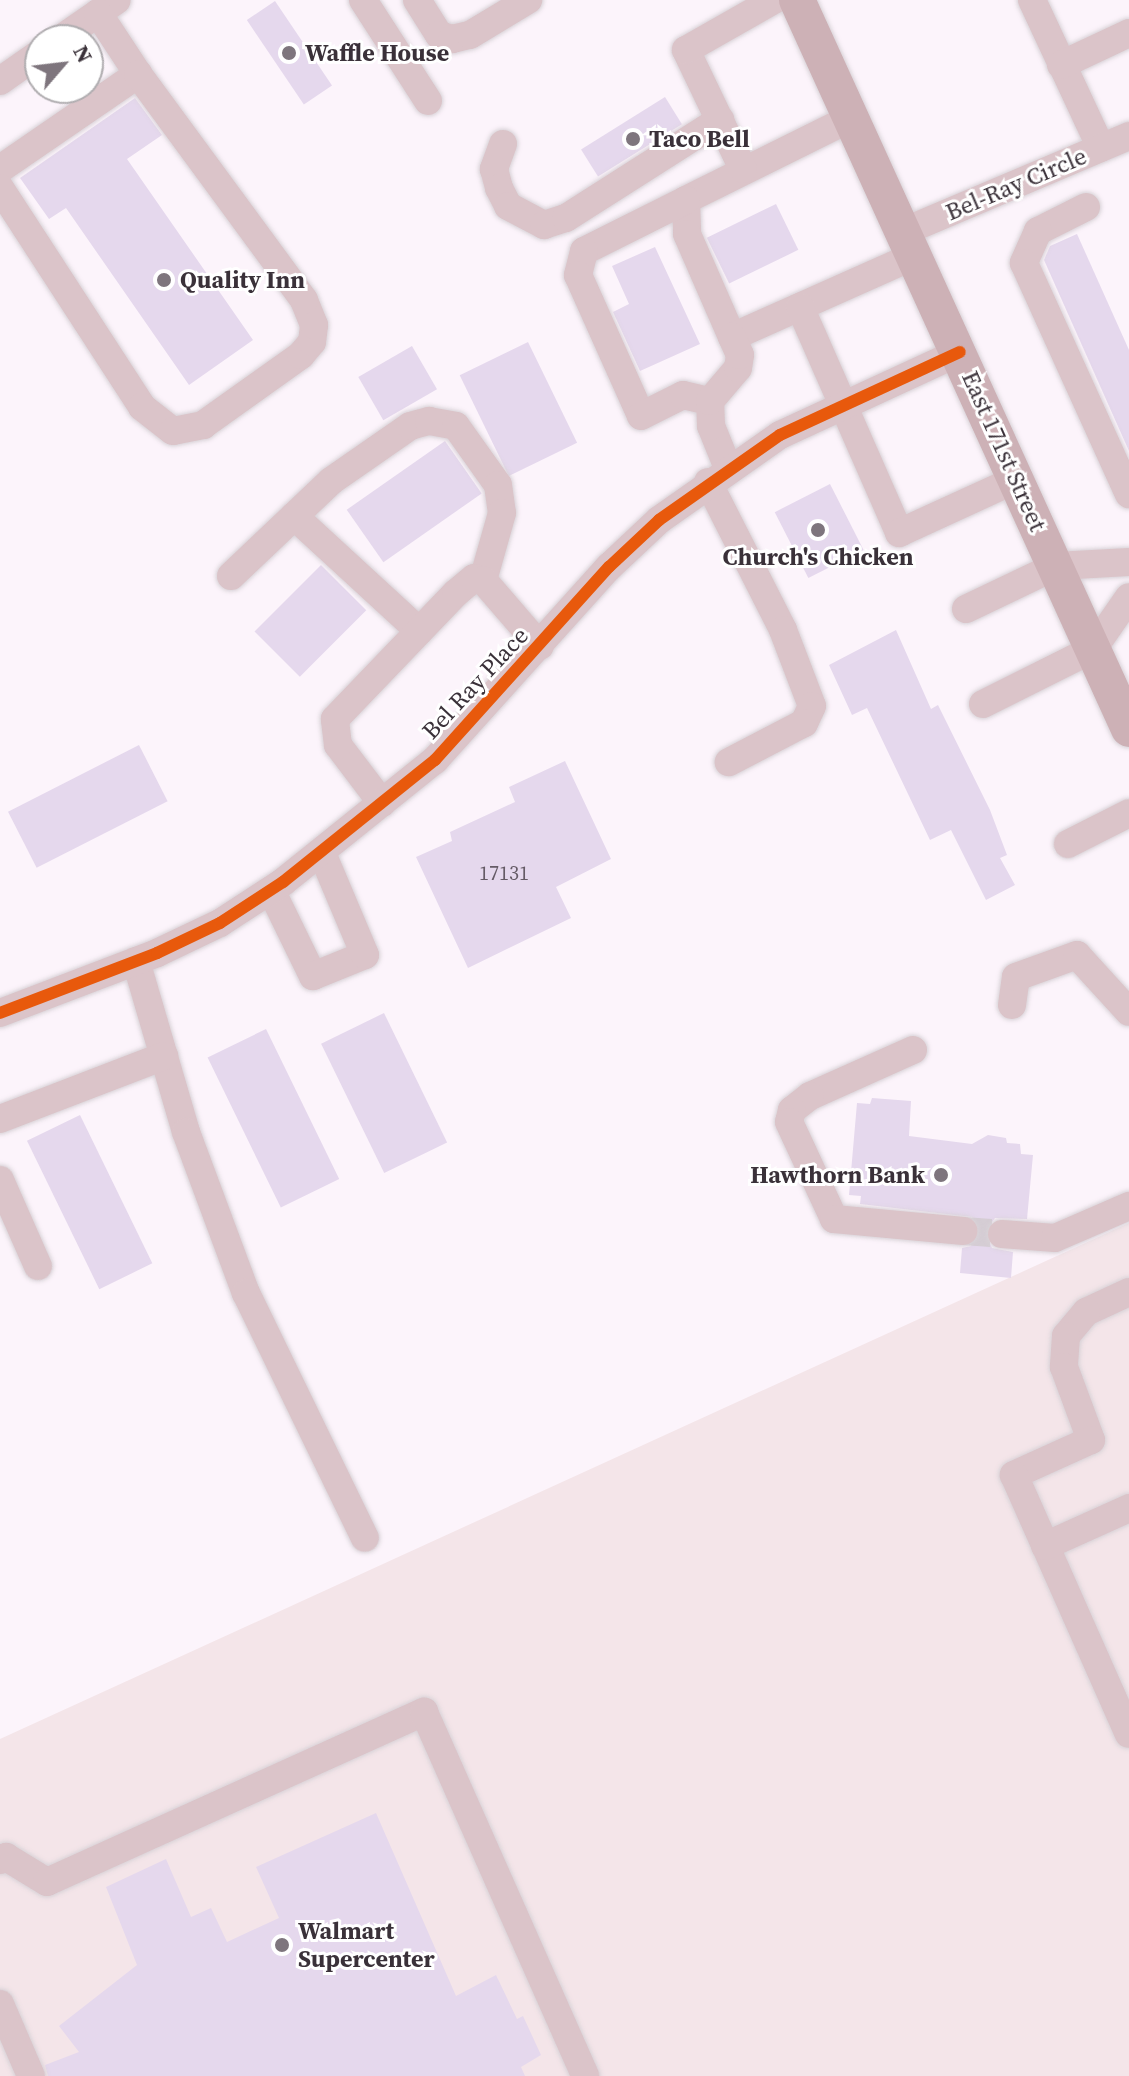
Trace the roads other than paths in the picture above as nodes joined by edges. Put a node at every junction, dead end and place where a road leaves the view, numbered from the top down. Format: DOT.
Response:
graph roads {
  1 [pos="363,0"];
  2 [pos="417,0"];
  3 [pos="528,0"];
  4 [pos="774,0"];
  5 [pos="797,0"];
  6 [pos="1032,0"];
  7 [pos="107,6"];
  8 [pos="82,24"];
  9 [pos="1129,33"];
  10 [pos="24,64"];
  11 [pos="1061,65"];
  12 [pos="138,74"];
  13 [pos="0,81"];
  14 [pos="428,101"];
  15 [pos="851,118"];
  16 [pos="720,120"];
  17 [pos="1129,136"];
  18 [pos="503,144"];
  19 [pos="1101,148"];
  20 [pos="0,169"];
  21 [pos="743,169"];
  22 [pos="0,188"];
  23 [pos="686,200"];
  24 [pos="1086,207"];
  25 [pos="909,244"];
  26 [pos="800,307"];
  27 [pos="732,337"];
  28 [pos="960,352"];
  29 [pos="710,401"];
  30 [pos="840,404"];
  31 [pos="718,475"];
  32 [pos="1017,479"];
  33 [pos="1129,494"];
  34 [pos="294,516"];
  35 [pos="1129,562"];
  36 [pos="1056,566"];
  37 [pos="231,576"];
  38 [pos="483,580"];
  39 [pos="1129,597"];
  40 [pos="966,609"];
  41 [pos="419,631"];
  42 [pos="540,646"];
  43 [pos="1093,649"];
  44 [pos="983,704"];
  45 [pos="1129,729"];
  46 [pos="729,762"];
  47 [pos="382,803"];
  48 [pos="1129,813"];
  49 [pos="1068,844"];
  50 [pos="322,853"];
  51 [pos="271,890"];
  52 [pos="136,961"];
  53 [pos="1012,1005"];
  54 [pos="1129,1012"];
  55 [pos="0,1013"];
  56 [pos="913,1050"];
  57 [pos="164,1056"];
  58 [pos="0,1119"];
  59 [pos="0,1180"];
  60 [pos="1129,1206"];
  61 [pos="963,1231"];
  62 [pos="1002,1234"];
  63 [pos="38,1266"];
  64 [pos="1129,1292"];
  65 [pos="1129,1508"];
  66 [pos="365,1538"];
  67 [pos="1045,1546"];
  68 [pos="1129,1734"];
  69 [pos="0,1860"];
  70 [pos="0,2004"];
  71 [pos="31,2076"];
  72 [pos="585,2076"];
  1 -- 14 [label="street"];
  2 -- 3 [label="street"];
  4 -- 16 [label="street"];
  5 -- 15 [label="main road, East 171st Street"];
  6 -- 11 [label="street"];
  7 -- 8 [label="street"];
  7 -- 12 [label="street"];
  9 -- 11 [label="street"];
  10 -- 13 [label="street"];
  11 -- 19 [label="street"];
  12 -- 20 [label="street"];
  12 -- 22 [label="street"];
  15 -- 21 [label="street"];
  15 -- 25 [label="main road, East 171st Street"];
  16 -- 18 [label="street"];
  16 -- 21 [label="street"];
  17 -- 19 [label="street, Bel-Ray Circle"];
  19 -- 25 [label="street, Bel-Ray Circle"];
  21 -- 23 [label="street"];
  23 -- 27 [label="street"];
  23 -- 29 [label="street"];
  24 -- 33 [label="street"];
  25 -- 26 [label="street, Bel-Ray Circle"];
  25 -- 28 [label="main road, East 171st Street"];
  26 -- 27 [label="street, Bel-Ray Circle"];
  26 -- 30 [label="street"];
  27 -- 29 [label="street"];
  28 -- 30 [label="street, Bel Ray Place"];
  28 -- 32 [label="main road, East 171st Street"];
  29 -- 31 [label="street"];
  30 -- 31 [label="street, Bel Ray Place"];
  30 -- 32 [label="street"];
  31 -- 42 [label="street, Bel Ray Place"];
  31 -- 46 [label="street"];
  32 -- 36 [label="main road, East 171st Street"];
  34 -- 37 [label="street"];
  34 -- 38 [label="street"];
  34 -- 41 [label="street"];
  35 -- 36 [label="street"];
  36 -- 40 [label="street"];
  36 -- 43 [label="main road, East 171st Street"];
  38 -- 41 [label="street"];
  38 -- 42 [label="street"];
  39 -- 43 [label="street"];
  41 -- 47 [label="street"];
  42 -- 47 [label="street, Bel Ray Place"];
  43 -- 44 [label="street"];
  43 -- 45 [label="main road, East 171st Street"];
  47 -- 50 [label="street, Bel Ray Place"];
  48 -- 49 [label="street"];
  50 -- 51 [label="street, Bel Ray Place"];
  50 -- 51 [label="street"];
  51 -- 52 [label="street, Bel Ray Place"];
  52 -- 55 [label="street, Bel Ray Place"];
  52 -- 57 [label="street"];
  53 -- 54 [label="street"];
  56 -- 61 [label="street"];
  57 -- 58 [label="street"];
  57 -- 66 [label="street"];
  59 -- 63 [label="street"];
  60 -- 62 [label="street"];
  64 -- 67 [label="street"];
  65 -- 67 [label="street"];
  67 -- 68 [label="street"];
  69 -- 72 [label="street"];
  70 -- 71 [label="street"];
}
